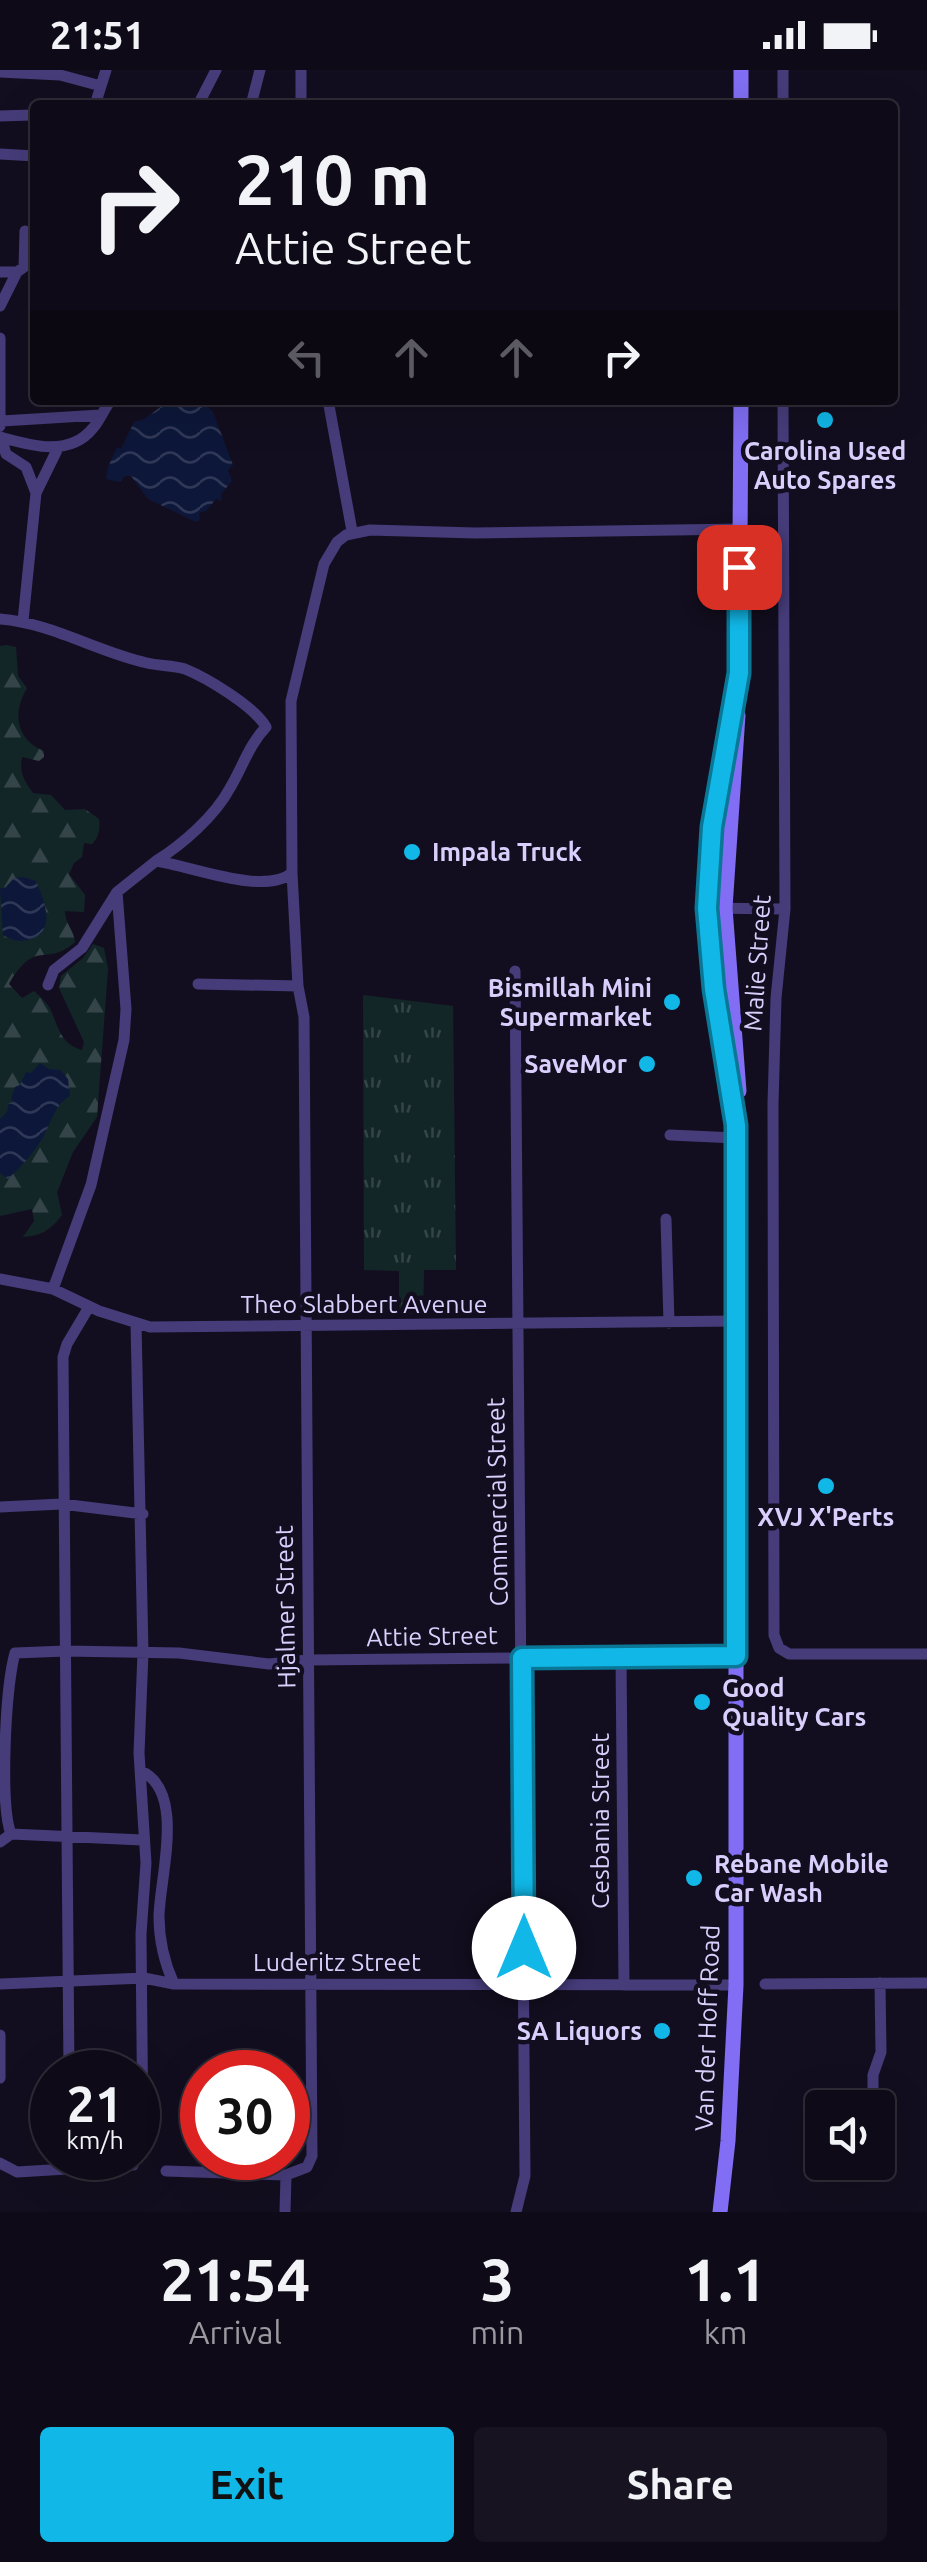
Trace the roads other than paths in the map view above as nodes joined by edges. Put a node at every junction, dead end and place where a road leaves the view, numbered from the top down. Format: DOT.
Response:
graph roads {
  1 [pos="106,70"];
  2 [pos="216,70"];
  3 [pos="260,70"];
  4 [pos="300,70"];
  5 [pos="741,70"];
  6 [pos="783,70"];
  7 [pos="0,72"];
  8 [pos="59,72"];
  9 [pos="101,86"];
  10 [pos="97,100"];
  11 [pos="201,100"];
  12 [pos="252,100"];
  13 [pos="301,100"];
  14 [pos="741,100"];
  15 [pos="783,100"];
  16 [pos="30,115"];
  17 [pos="0,116"];
  18 [pos="0,154"];
  19 [pos="30,156"];
  20 [pos="24,231"];
  21 [pos="0,272"];
  22 [pos="17,272"];
  23 [pos="0,306"];
  24 [pos="0,338"];
  25 [pos="107,405"];
  26 [pos="329,405"];
  27 [pos="741,405"];
  28 [pos="783,405"];
  29 [pos="100,415"];
  30 [pos="1,424"];
  31 [pos="0,437"];
  32 [pos="58,448"];
  33 [pos="36,493"];
  34 [pos="740,529"];
  35 [pos="352,532"];
  36 [pos="0,619"];
  37 [pos="24,621"];
  38 [pos="739,673"];
  39 [pos="156,860"];
  40 [pos="292,873"];
  41 [pos="117,892"];
  42 [pos="707,908"];
  43 [pos="725,908"];
  44 [pos="786,909"];
  45 [pos="515,971"];
  46 [pos="198,984"];
  47 [pos="48,986"];
  48 [pos="298,986"];
  49 [pos="736,1131"];
  50 [pos="670,1135"];
  51 [pos="666,1220"];
  52 [pos="0,1280"];
  53 [pos="53,1289"];
  54 [pos="89,1307"];
  55 [pos="737,1321"];
  56 [pos="136,1323"];
  57 [pos="669,1323"];
  58 [pos="518,1326"];
  59 [pos="304,1328"];
  60 [pos="62,1504"];
  61 [pos="0,1507"];
  62 [pos="142,1514"];
  63 [pos="66,1651"];
  64 [pos="143,1653"];
  65 [pos="927,1654"];
  66 [pos="736,1656"];
  67 [pos="621,1657"];
  68 [pos="522,1658"];
  69 [pos="308,1660"];
  70 [pos="141,1771"];
  71 [pos="65,1835"];
  72 [pos="6,1838"];
  73 [pos="142,1840"];
  74 [pos="146,1863"];
  75 [pos="162,1886"];
  76 [pos="144,1978"];
  77 [pos="67,1980"];
  78 [pos="927,1983"];
  79 [pos="0,1984"];
  80 [pos="174,1984"];
  81 [pos="524,1984"];
  82 [pos="765,1984"];
  83 [pos="880,1984"];
  84 [pos="311,1985"];
  85 [pos="624,1985"];
  86 [pos="736,1985"];
  87 [pos="0,2035"];
  88 [pos="69,2050"];
  89 [pos="144,2050"];
  90 [pos="0,2078"];
  91 [pos="873,2090"];
  92 [pos="310,2160"];
  93 [pos="0,2163"];
  94 [pos="30,2170"];
  95 [pos="166,2171"];
  96 [pos="180,2171"];
  97 [pos="286,2180"];
  98 [pos="285,2212"];
  99 [pos="516,2212"];
  100 [pos="720,2212"];
  1 -- 9 [label="street"];
  2 -- 11 [label="street"];
  3 -- 12 [label="street"];
  4 -- 13 [label="street"];
  5 -- 14 [label="main road"];
  6 -- 15 [label="street"];
  7 -- 8 [label="street"];
  8 -- 9 [label="street"];
  9 -- 10 [label="street"];
  16 -- 17 [label="street"];
  18 -- 19 [label="street"];
  20 -- 22 [label="street"];
  21 -- 22 [label="street"];
  22 -- 23 [label="street"];
  24 -- 30 [label="street"];
  25 -- 29 [label="street"];
  26 -- 35 [label="street"];
  27 -- 34 [label="main road, Van der Hoff Road"];
  28 -- 44 [label="street, Malie Street"];
  29 -- 30 [label="street"];
  29 -- 32 [label="street"];
  31 -- 32 [label="street"];
  31 -- 33 [label="street"];
  32 -- 33 [label="street"];
  33 -- 37 [label="street"];
  34 -- 35 [label="street"];
  34 -- 38 [label="main road, Van der Hoff Road"];
  35 -- 40 [label="street, Hjalmer Street"];
  36 -- 37 [label="street"];
  37 -- 39 [label="street"];
  38 -- 42 [label="main road, Van der Hoff Road"];
  38 -- 43 [label="main road, Van der Hoff Road"];
  39 -- 40 [label="street"];
  39 -- 41 [label="street"];
  40 -- 48 [label="street, Hjalmer Street"];
  41 -- 47 [label="street"];
  41 -- 53 [label="street"];
  42 -- 43 [label="street"];
  42 -- 49 [label="main road, Van der Hoff Road"];
  43 -- 44 [label="street"];
  43 -- 49 [label="main road, Van der Hoff Road"];
  44 -- 65 [label="street, Malie Street"];
  45 -- 58 [label="street, Commercial Street"];
  46 -- 48 [label="street"];
  48 -- 59 [label="street, Hjalmer Street"];
  49 -- 50 [label="street"];
  49 -- 55 [label="main road, Van der Hoff Road"];
  51 -- 57 [label="street"];
  52 -- 53 [label="street, Theo Slabbert Avenue"];
  53 -- 54 [label="street, Theo Slabbert Avenue"];
  54 -- 56 [label="street, Theo Slabbert Avenue"];
  54 -- 60 [label="street"];
  55 -- 57 [label="street, Theo Slabbert Avenue"];
  55 -- 66 [label="main road, Van der Hoff Road"];
  56 -- 59 [label="street, Theo Slabbert Avenue"];
  56 -- 62 [label="street"];
  57 -- 58 [label="street, Theo Slabbert Avenue"];
  58 -- 59 [label="street, Theo Slabbert Avenue"];
  58 -- 68 [label="street, Commercial Street"];
  59 -- 69 [label="street, Hjalmer Street"];
  60 -- 61 [label="street"];
  60 -- 62 [label="street"];
  60 -- 63 [label="street"];
  62 -- 64 [label="street"];
  63 -- 64 [label="street, Attie Street"];
  63 -- 71 [label="street"];
  63 -- 72 [label="street, Attie Street"];
  64 -- 69 [label="street, Attie Street"];
  64 -- 70 [label="street"];
  66 -- 67 [label="street, Attie Street"];
  66 -- 86 [label="main road, Van der Hoff Road"];
  67 -- 68 [label="street, Attie Street"];
  67 -- 85 [label="street, Cesbania Street"];
  68 -- 69 [label="street, Attie Street"];
  68 -- 81 [label="street, Commercial Street"];
  69 -- 84 [label="street, Hjalmer Street"];
  70 -- 73 [label="street"];
  70 -- 75 [label="street"];
  71 -- 72 [label="street"];
  71 -- 73 [label="street"];
  71 -- 77 [label="street"];
  73 -- 74 [label="street"];
  74 -- 75 [label="street"];
  74 -- 76 [label="street"];
  75 -- 80 [label="street"];
  76 -- 77 [label="street, Luderitz Street"];
  76 -- 80 [label="street, Luderitz Street"];
  76 -- 89 [label="street"];
  77 -- 79 [label="street, Luderitz Street"];
  77 -- 88 [label="street"];
  78 -- 83 [label="street"];
  80 -- 84 [label="street, Luderitz Street"];
  81 -- 84 [label="street, Luderitz Street"];
  81 -- 85 [label="street, Luderitz Street"];
  81 -- 99 [label="street, Commercial Street"];
  82 -- 83 [label="street"];
  83 -- 91 [label="street"];
  84 -- 92 [label="street, Hjalmer Street"];
  85 -- 86 [label="street, Luderitz Street"];
  86 -- 100 [label="main road, Van der Hoff Road"];
  87 -- 90 [label="street"];
  93 -- 94 [label="street"];
  95 -- 96 [label="street"];
  97 -- 98 [label="street"];
}
